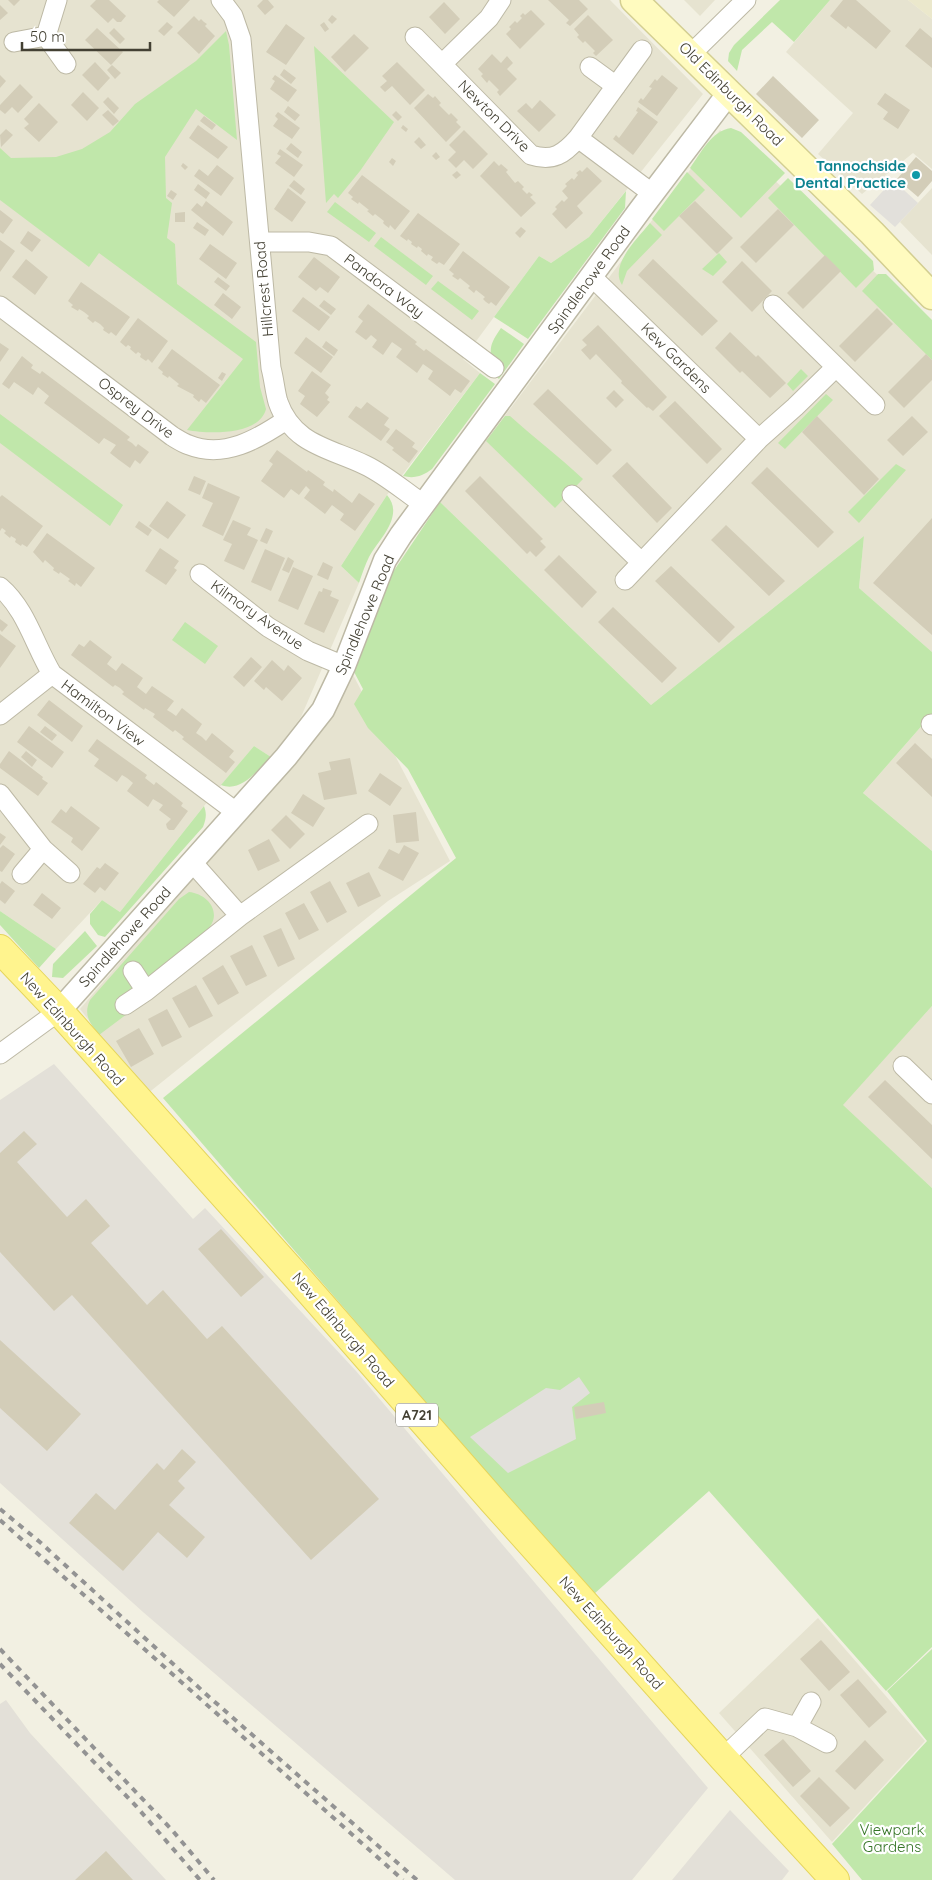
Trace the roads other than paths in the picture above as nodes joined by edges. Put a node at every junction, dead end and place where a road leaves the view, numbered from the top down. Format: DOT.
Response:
graph roads {
  1 [pos="57,0"];
  2 [pos="221,0"];
  3 [pos="501,0"];
  4 [pos="634,0"];
  5 [pos="746,0"];
  6 [pos="46,36"];
  7 [pos="415,37"];
  8 [pos="14,42"];
  9 [pos="642,50"];
  10 [pos="691,54"];
  11 [pos="66,64"];
  12 [pos="442,64"];
  13 [pos="590,67"];
  14 [pos="616,86"];
  15 [pos="728,94"];
  16 [pos="578,138"];
  17 [pos="653,194"];
  18 [pos="260,242"];
  19 [pos="592,277"];
  20 [pos="932,296"];
  21 [pos="0,306"];
  22 [pos="773,306"];
  23 [pos="836,367"];
  24 [pos="494,368"];
  25 [pos="876,405"];
  26 [pos="286,420"];
  27 [pos="759,439"];
  28 [pos="572,495"];
  29 [pos="423,504"];
  30 [pos="641,562"];
  31 [pos="200,574"];
  32 [pos="625,580"];
  33 [pos="0,587"];
  34 [pos="344,666"];
  35 [pos="52,674"];
  36 [pos="0,715"];
  37 [pos="0,794"];
  38 [pos="236,812"];
  39 [pos="368,824"];
  40 [pos="42,849"];
  41 [pos="192,862"];
  42 [pos="70,873"];
  43 [pos="22,874"];
  44 [pos="240,916"];
  45 [pos="0,949"];
  46 [pos="133,971"];
  47 [pos="146,991"];
  48 [pos="125,1006"];
  49 [pos="59,1011"];
  50 [pos="0,1054"];
  51 [pos="903,1066"];
  52 [pos="932,1094"];
  53 [pos="811,1702"];
  54 [pos="797,1727"];
  55 [pos="827,1743"];
  56 [pos="722,1758"];
  57 [pos="835,1880"];
  1 -- 6 [label="street"];
  2 -- 18 [label="street, Hillcrest Road"];
  3 -- 12 [label="street"];
  4 -- 10 [label="main road, Old Edinburgh Road"];
  5 -- 10 [label="street"];
  6 -- 8 [label="street"];
  6 -- 11 [label="street"];
  7 -- 12 [label="street, Newton Drive"];
  9 -- 14 [label="street, Newton Drive"];
  10 -- 15 [label="main road, Old Edinburgh Road"];
  12 -- 16 [label="street, Newton Drive"];
  13 -- 14 [label="street"];
  14 -- 16 [label="street, Newton Drive"];
  15 -- 17 [label="street, Spindlehowe Road"];
  15 -- 20 [label="main road, Old Edinburgh Road"];
  16 -- 17 [label="street"];
  17 -- 19 [label="street, Spindlehowe Road"];
  18 -- 24 [label="street, Pandora Way"];
  18 -- 26 [label="street, Hillcrest Road"];
  19 -- 27 [label="street, Kew Gardens"];
  19 -- 29 [label="street, Spindlehowe Road"];
  21 -- 26 [label="street, Osprey Drive"];
  22 -- 23 [label="street"];
  23 -- 25 [label="street"];
  23 -- 27 [label="street"];
  26 -- 29 [label="street, Hillcrest Road"];
  27 -- 30 [label="street"];
  28 -- 30 [label="street"];
  29 -- 34 [label="street, Spindlehowe Road"];
  30 -- 32 [label="street"];
  31 -- 34 [label="street, Kilmory Avenue"];
  33 -- 35 [label="street, Hamilton View"];
  34 -- 38 [label="street, Spindlehowe Road"];
  35 -- 36 [label="street"];
  35 -- 38 [label="street, Hamilton View"];
  37 -- 40 [label="street"];
  38 -- 41 [label="street, Spindlehowe Road"];
  39 -- 44 [label="street"];
  40 -- 42 [label="street"];
  40 -- 43 [label="street"];
  41 -- 44 [label="street"];
  41 -- 49 [label="street, Spindlehowe Road"];
  44 -- 47 [label="street"];
  45 -- 49 [label="main road, New Edinburgh Road / A721"];
  46 -- 47 [label="street"];
  47 -- 48 [label="street"];
  49 -- 50 [label="street, Spindlehowe Road"];
  49 -- 56 [label="main road, New Edinburgh Road / A721"];
  51 -- 52 [label="street"];
  53 -- 54 [label="street"];
  54 -- 55 [label="street"];
  54 -- 56 [label="street"];
  56 -- 57 [label="main road, New Edinburgh Road / A721"];
}
